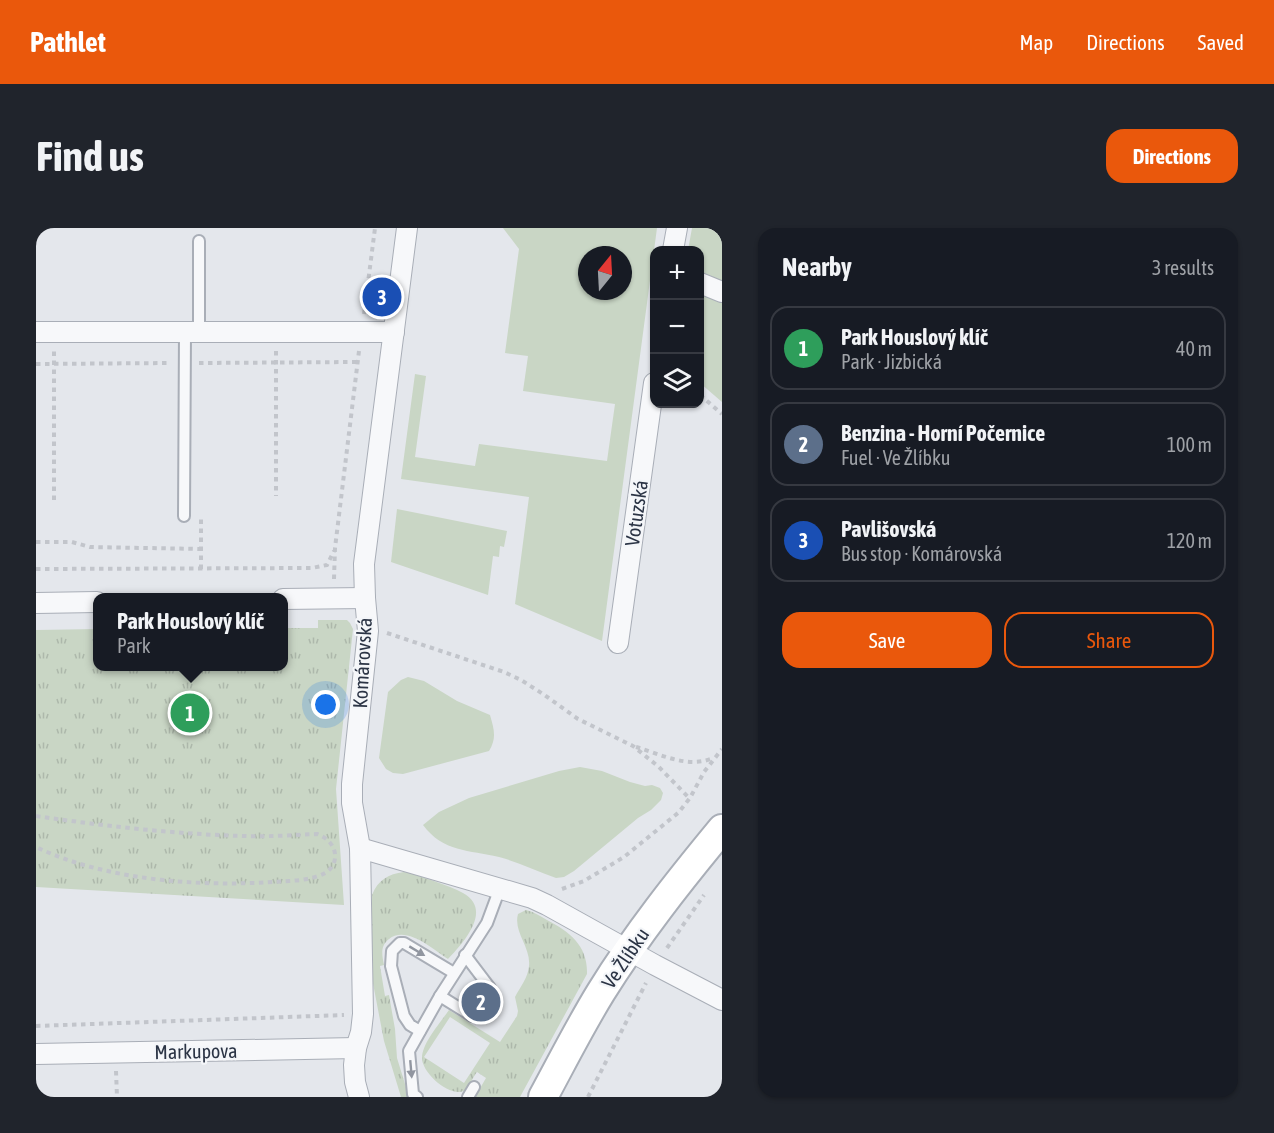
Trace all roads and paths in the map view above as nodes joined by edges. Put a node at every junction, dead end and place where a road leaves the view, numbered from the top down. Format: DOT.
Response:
graph roads {
  1 [pos="375,228"];
  2 [pos="407,228"];
  3 [pos="677,228"];
  4 [pos="199,241"];
  5 [pos="674,246"];
  6 [pos="704,285"];
  7 [pos="722,292"];
  8 [pos="45,332"];
  9 [pos="192,332"];
  10 [pos="275,332"];
  11 [pos="362,332"];
  12 [pos="394,332"];
  13 [pos="704,399"];
  14 [pos="651,408"];
  15 [pos="722,414"];
  16 [pos="276,496"];
  17 [pos="54,500"];
  18 [pos="184,516"];
  19 [pos="36,542"];
  20 [pos="335,548"];
  21 [pos="201,549"];
  22 [pos="36,569"];
  23 [pos="334,598"];
  24 [pos="364,598"];
  25 [pos="288,599"];
  26 [pos="93,602"];
  27 [pos="36,603"];
  28 [pos="368,631"];
  29 [pos="618,643"];
  30 [pos="633,746"];
  31 [pos="722,749"];
  32 [pos="715,758"];
  33 [pos="690,798"];
  34 [pos="36,816"];
  35 [pos="722,829"];
  36 [pos="36,847"];
  37 [pos="360,848"];
  38 [pos="500,888"];
  39 [pos="709,888"];
  40 [pos="560,889"];
  41 [pos="629,951"];
  42 [pos="465,955"];
  43 [pos="655,965"];
  44 [pos="454,973"];
  45 [pos="440,996"];
  46 [pos="722,1000"];
  47 [pos="363,1014"];
  48 [pos="36,1026"];
  49 [pos="420,1031"];
  50 [pos="356,1048"];
  51 [pos="36,1054"];
  52 [pos="359,1097"];
  53 [pos="417,1097"];
  54 [pos="543,1097"];
  55 [pos="588,1097"];
  1 -- 11 [label="path"];
  2 -- 12 [label="street, Komárovská"];
  3 -- 5 [label="street"];
  4 -- 9 [label="lane"];
  6 -- 7 [label="street"];
  8 -- 9 [label="street"];
  8 -- 17 [label="path"];
  9 -- 10 [label="street"];
  9 -- 18 [label="lane"];
  10 -- 11 [label="street"];
  10 -- 16 [label="path"];
  11 -- 12 [label="street"];
  11 -- 20 [label="path"];
  12 -- 24 [label="street, Komárovská"];
  13 -- 15 [label="path"];
  14 -- 29 [label="street, Votuzská"];
  19 -- 21 [label="path"];
  20 -- 22 [label="path"];
  20 -- 23 [label="path"];
  23 -- 24 [label="street"];
  23 -- 25 [label="street"];
  24 -- 28 [label="street, Komárovská"];
  26 -- 27 [label="street"];
  28 -- 30 [label="path"];
  28 -- 37 [label="street, Komárovská"];
  30 -- 32 [label="path"];
  30 -- 33 [label="path"];
  31 -- 32 [label="path"];
  32 -- 33 [label="path"];
  33 -- 40 [label="path"];
  34 -- 36 [label="path"];
  35 -- 41 [label="street, Ve Žlíbku"];
  37 -- 38 [label="street"];
  37 -- 47 [label="street, Komárovská"];
  38 -- 41 [label="street"];
  38 -- 42 [label="lane"];
  39 -- 43 [label="path"];
  41 -- 43 [label="street"];
  41 -- 54 [label="street, Ve Žlíbku"];
  42 -- 44 [label="lane"];
  42 -- 45 [label="lane"];
  43 -- 46 [label="street"];
  43 -- 55 [label="path"];
  44 -- 45 [label="lane"];
  49 -- 44 [label="lane, one-way"];
  45 -- 49 [label="lane"];
  47 -- 48 [label="path"];
  47 -- 50 [label="street, Komárovská"];
  49 -- 53 [label="lane, one-way"];
  50 -- 51 [label="street, Markupova"];
  50 -- 52 [label="street, Komárovská"];
}
